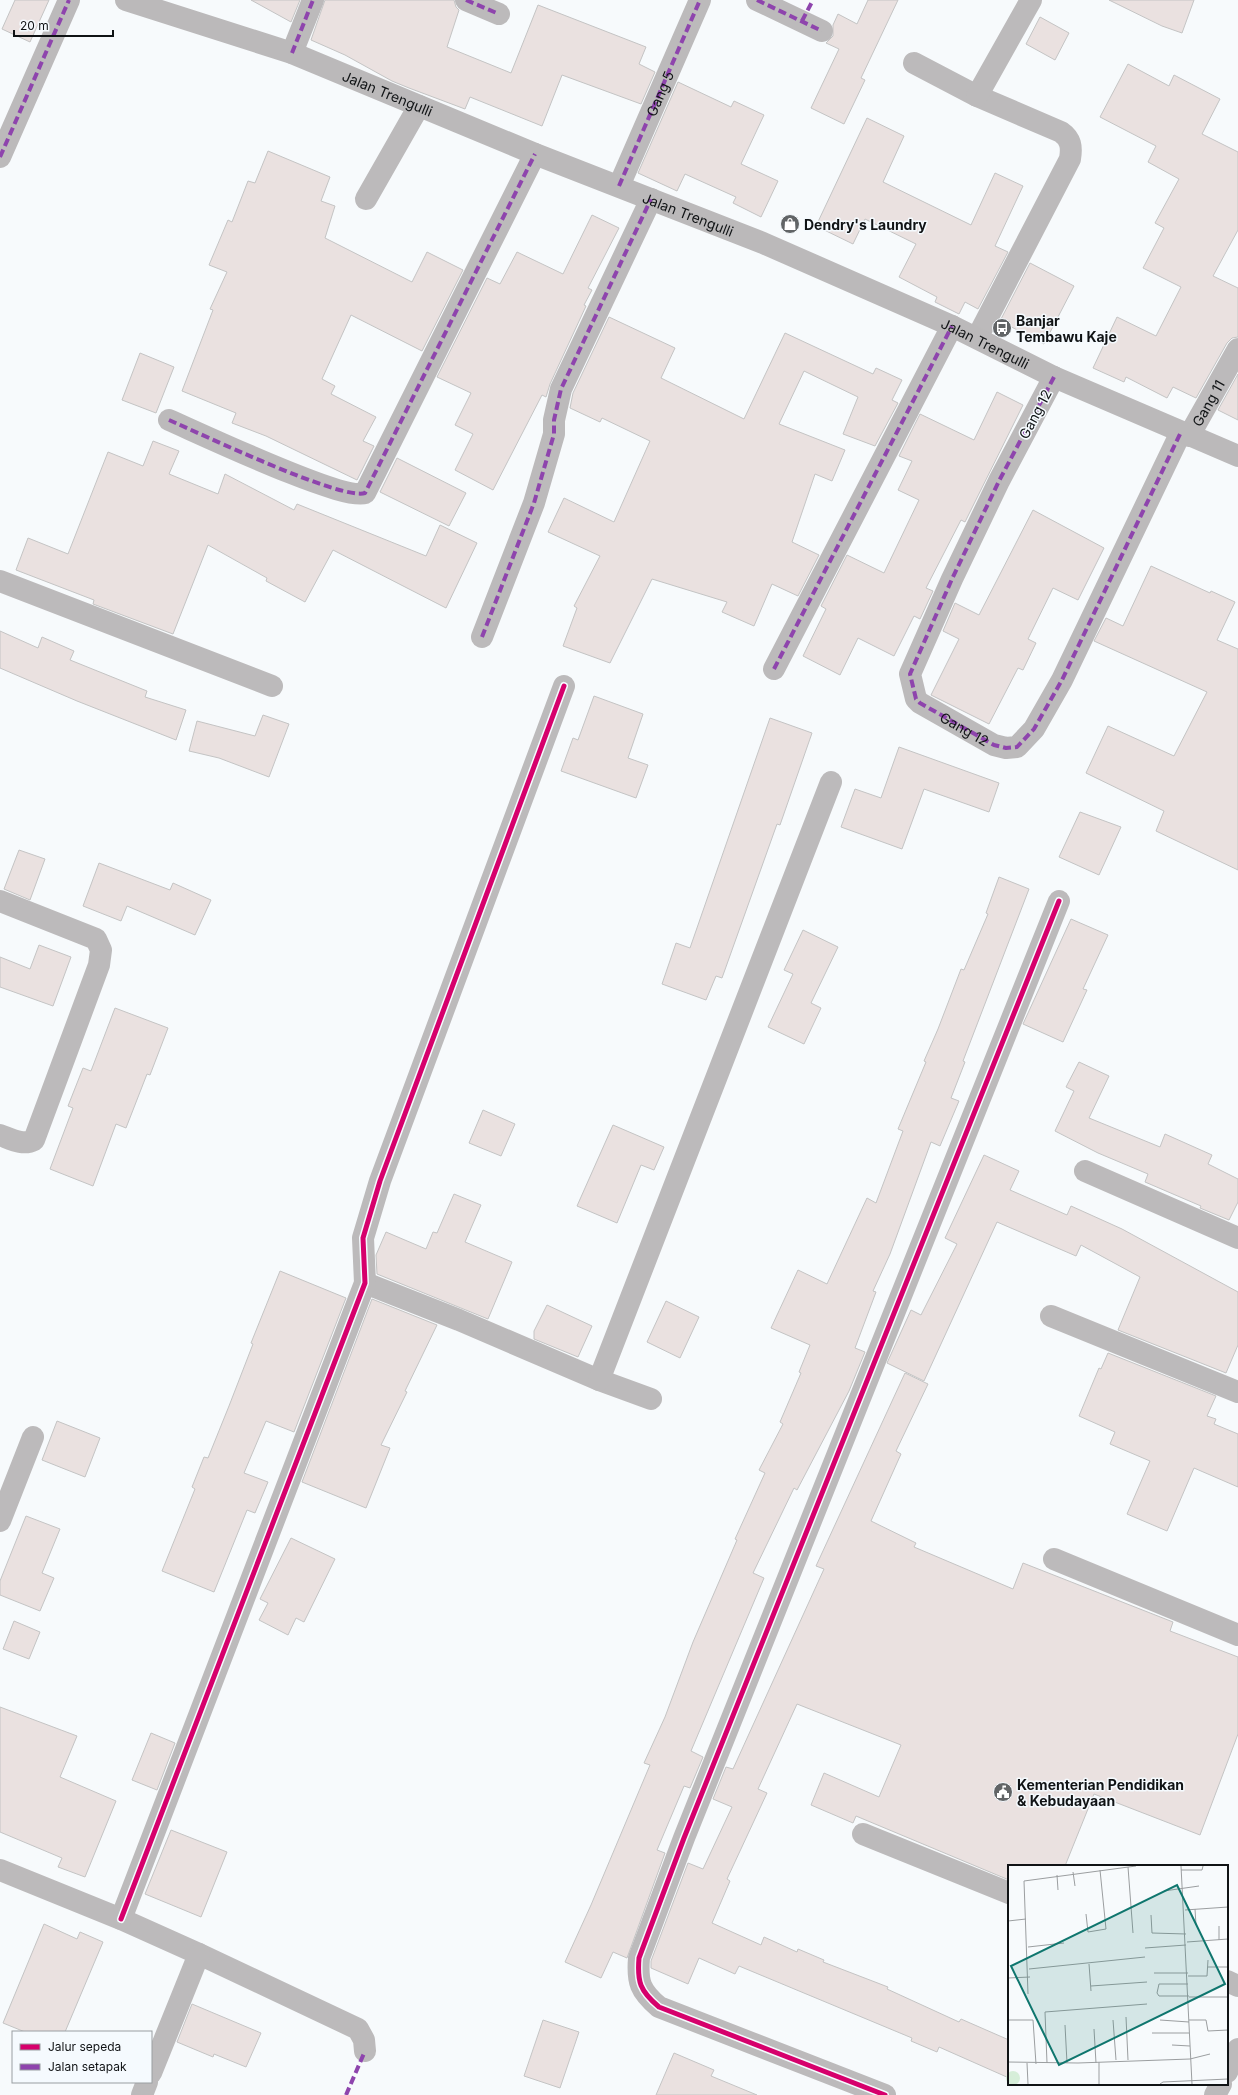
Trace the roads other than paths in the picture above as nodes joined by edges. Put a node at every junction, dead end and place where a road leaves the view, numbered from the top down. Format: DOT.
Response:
graph roads {
  1 [pos="69,0"];
  2 [pos="126,0"];
  3 [pos="313,0"];
  4 [pos="466,0"];
  5 [pos="700,0"];
  6 [pos="757,0"];
  7 [pos="1031,0"];
  8 [pos="499,14"];
  9 [pos="822,31"];
  10 [pos="292,53"];
  11 [pos="914,63"];
  12 [pos="977,96"];
  13 [pos="419,106"];
  14 [pos="535,154"];
  15 [pos="0,157"];
  16 [pos="619,186"];
  17 [pos="366,199"];
  18 [pos="651,199"];
  19 [pos="952,326"];
  20 [pos="977,338"];
  21 [pos="1238,349"];
  22 [pos="1054,377"];
  23 [pos="169,420"];
  24 [pos="1185,434"];
  25 [pos="1238,456"];
  26 [pos="0,581"];
  27 [pos="482,637"];
  28 [pos="774,669"];
  29 [pos="272,686"];
  30 [pos="564,686"];
  31 [pos="831,782"];
  32 [pos="1058,901"];
  33 [pos="0,902"];
  34 [pos="0,1135"];
  35 [pos="1085,1171"];
  36 [pos="1238,1238"];
  37 [pos="365,1283"];
  38 [pos="1051,1316"];
  39 [pos="599,1380"];
  40 [pos="1238,1392"];
  41 [pos="651,1399"];
  42 [pos="33,1437"];
  43 [pos="0,1521"];
  44 [pos="1054,1559"];
  45 [pos="1238,1635"];
  46 [pos="863,1834"];
  47 [pos="0,1870"];
  48 [pos="1008,1893"];
  49 [pos="121,1919"];
  50 [pos="199,1954"];
  51 [pos="1228,1981"];
  52 [pos="1238,1986"];
  53 [pos="1238,2049"];
  54 [pos="365,2051"];
  55 [pos="1228,2070"];
  56 [pos="152,2071"];
  57 [pos="148,2083"];
  58 [pos="1221,2085"];
  59 [pos="142,2095"];
  60 [pos="885,2095"];
  61 [pos="1216,2095"];
  1 -- 15 [label="street"];
  2 -- 10 [label="main road, Jalan Trengulli"];
  3 -- 10 [label="street"];
  4 -- 8 [label="street"];
  5 -- 16 [label="street, Gang 5"];
  6 -- 9 [label="street"];
  7 -- 12 [label="street"];
  10 -- 13 [label="main road, Jalan Trengulli"];
  11 -- 12 [label="street"];
  12 -- 20 [label="street"];
  13 -- 14 [label="main road, Jalan Trengulli"];
  13 -- 17 [label="street"];
  14 -- 16 [label="main road, Jalan Trengulli"];
  14 -- 23 [label="street"];
  16 -- 18 [label="main road, Jalan Trengulli"];
  18 -- 19 [label="main road, Jalan Trengulli"];
  18 -- 27 [label="street"];
  19 -- 20 [label="main road, Jalan Trengulli"];
  19 -- 28 [label="street"];
  20 -- 22 [label="main road, Jalan Trengulli"];
  21 -- 24 [label="street, Gang 11"];
  22 -- 24 [label="main road, Jalan Trengulli"];
  22 -- 24 [label="street, Gang 12"];
  24 -- 25 [label="main road, Jalan Trengulli"];
  26 -- 29 [label="street"];
  30 -- 37 [label="street"];
  31 -- 39 [label="street"];
  32 -- 60 [label="street"];
  33 -- 34 [label="street"];
  35 -- 36 [label="street"];
  37 -- 39 [label="street"];
  37 -- 49 [label="street"];
  38 -- 40 [label="street"];
  39 -- 41 [label="street"];
  42 -- 43 [label="street"];
  44 -- 45 [label="street"];
  46 -- 48 [label="street"];
  47 -- 49 [label="street"];
  49 -- 50 [label="street"];
  50 -- 54 [label="street"];
  50 -- 56 [label="street"];
  51 -- 52 [label="street"];
  53 -- 55 [label="street"];
  57 -- 59 [label="street"];
  58 -- 61 [label="street"];
}
